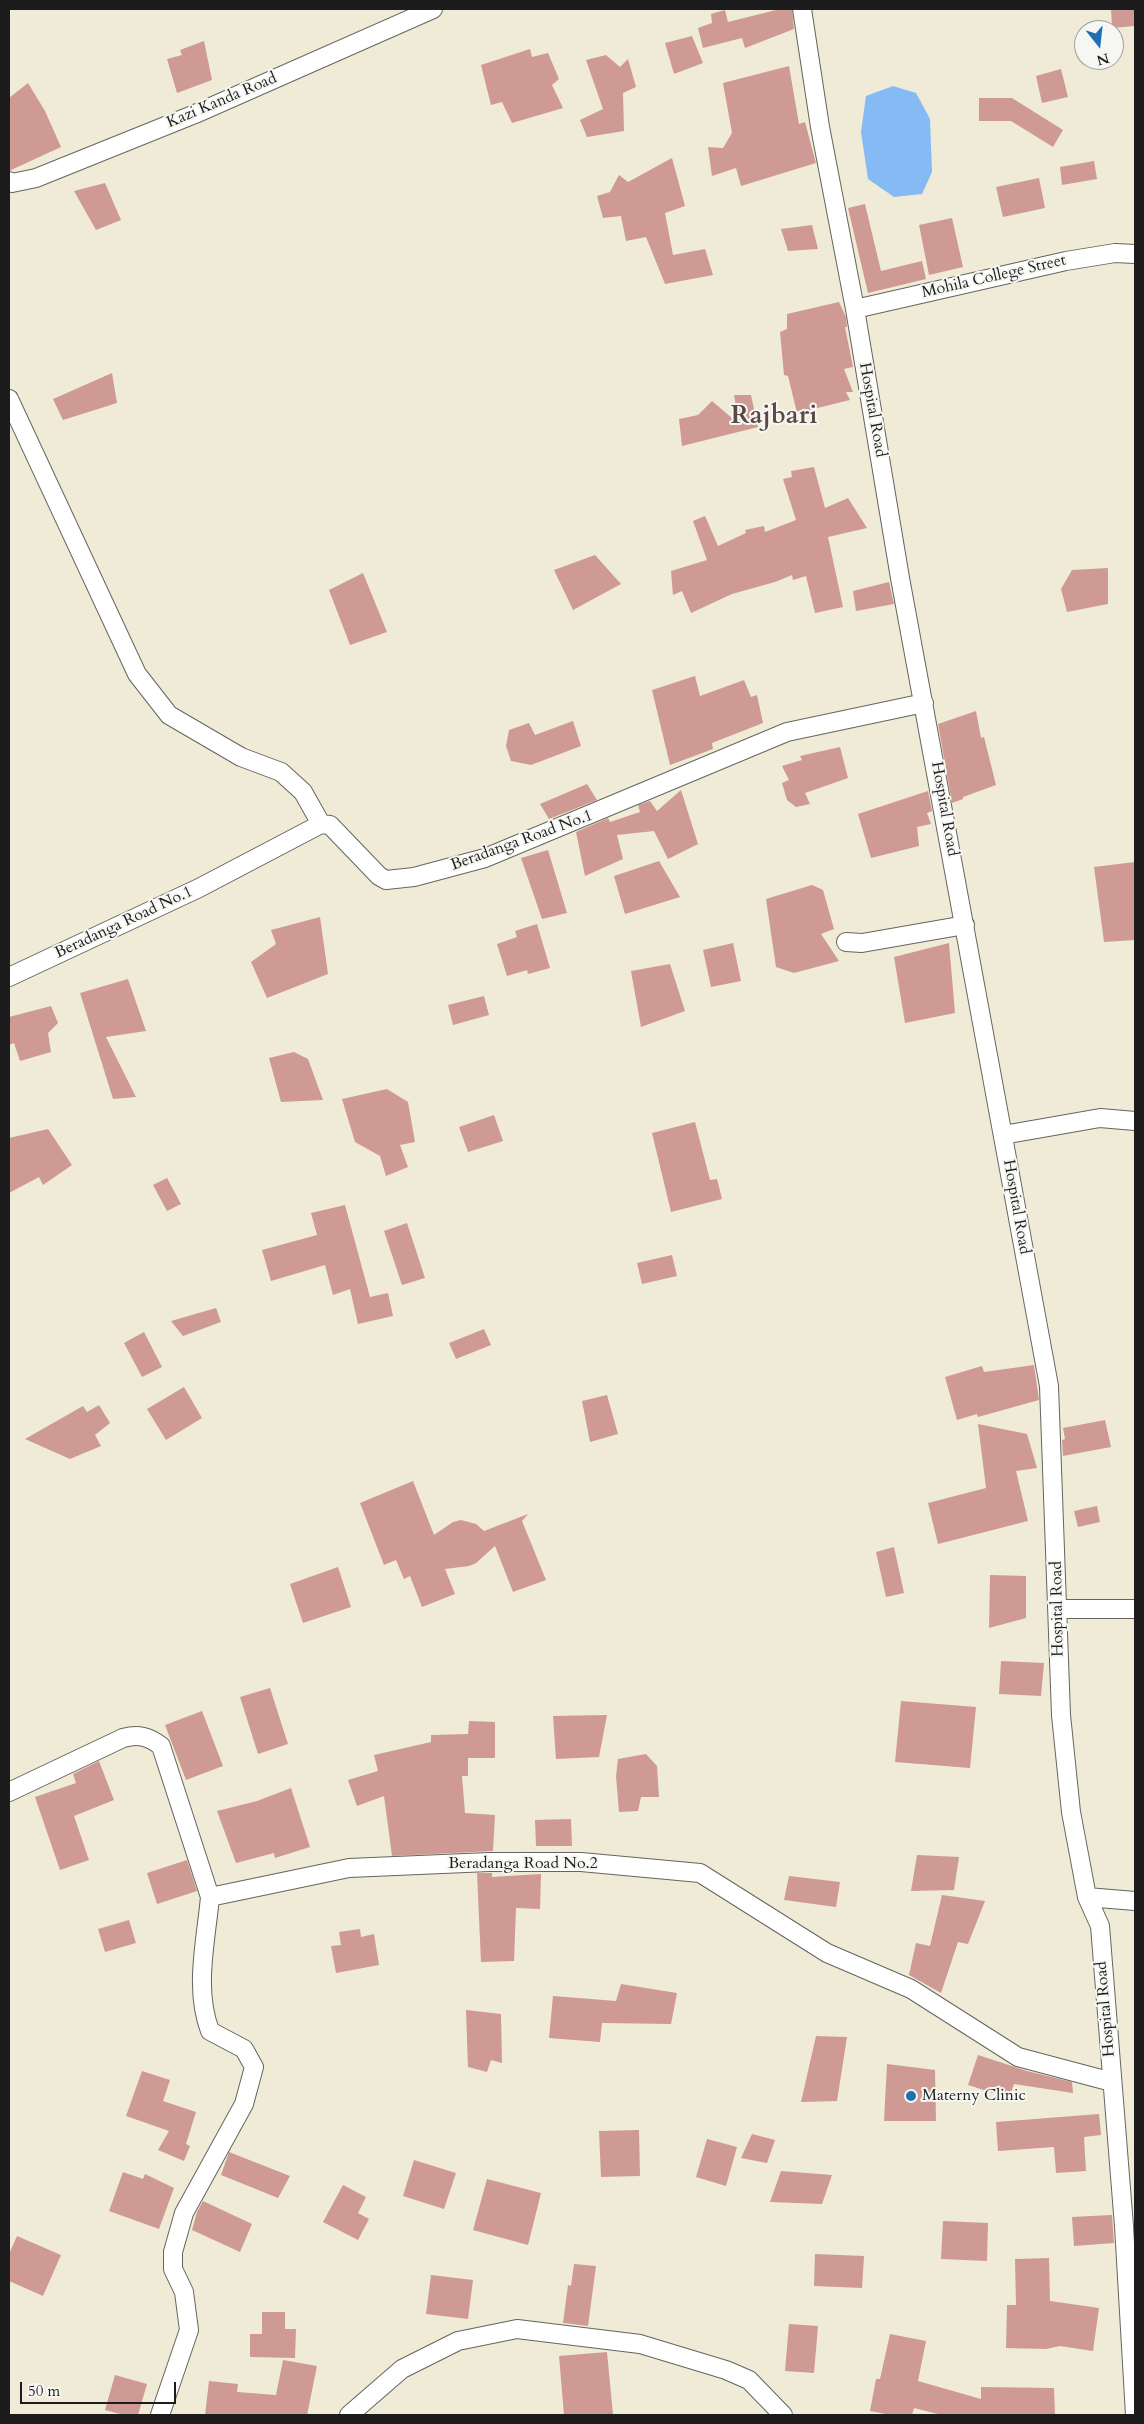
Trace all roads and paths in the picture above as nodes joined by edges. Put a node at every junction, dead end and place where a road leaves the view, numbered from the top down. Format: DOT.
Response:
graph roads {
  1 [pos="433,9"];
  2 [pos="802,9"];
  3 [pos="10,184"];
  4 [pos="1135,254"];
  5 [pos="855,309"];
  6 [pos="9,399"];
  7 [pos="924,703"];
  8 [pos="321,824"];
  9 [pos="965,925"];
  10 [pos="846,942"];
  11 [pos="9,977"];
  12 [pos="1135,1121"];
  13 [pos="1003,1136"];
  14 [pos="1058,1609"];
  15 [pos="1135,1609"];
  16 [pos="9,1792"];
  17 [pos="1087,1897"];
  18 [pos="210,1898"];
  19 [pos="1135,1901"];
  20 [pos="1112,2082"];
  21 [pos="160,2415"];
  22 [pos="349,2415"];
  23 [pos="783,2415"];
  24 [pos="1135,2415"];
  1 -- 3 [label="street, Kazi Kanda Road"];
  2 -- 5 [label="street, Hospital Road"];
  4 -- 5 [label="street, Mohila College Street"];
  5 -- 7 [label="street, Hospital Road"];
  6 -- 8 [label="street"];
  7 -- 8 [label="street, Beradanga Road No.1"];
  7 -- 9 [label="street, Hospital Road"];
  8 -- 11 [label="street, Beradanga Road No.1"];
  9 -- 10 [label="street"];
  9 -- 13 [label="street, Hospital Road"];
  12 -- 13 [label="street"];
  13 -- 14 [label="street, Hospital Road"];
  14 -- 15 [label="street"];
  14 -- 17 [label="street, Hospital Road"];
  16 -- 18 [label="street"];
  17 -- 19 [label="street"];
  17 -- 20 [label="street, Hospital Road"];
  18 -- 20 [label="street, Beradanga Road No.2"];
  18 -- 21 [label="street"];
  20 -- 24 [label="street, Hospital Road"];
  22 -- 23 [label="street"];
}
